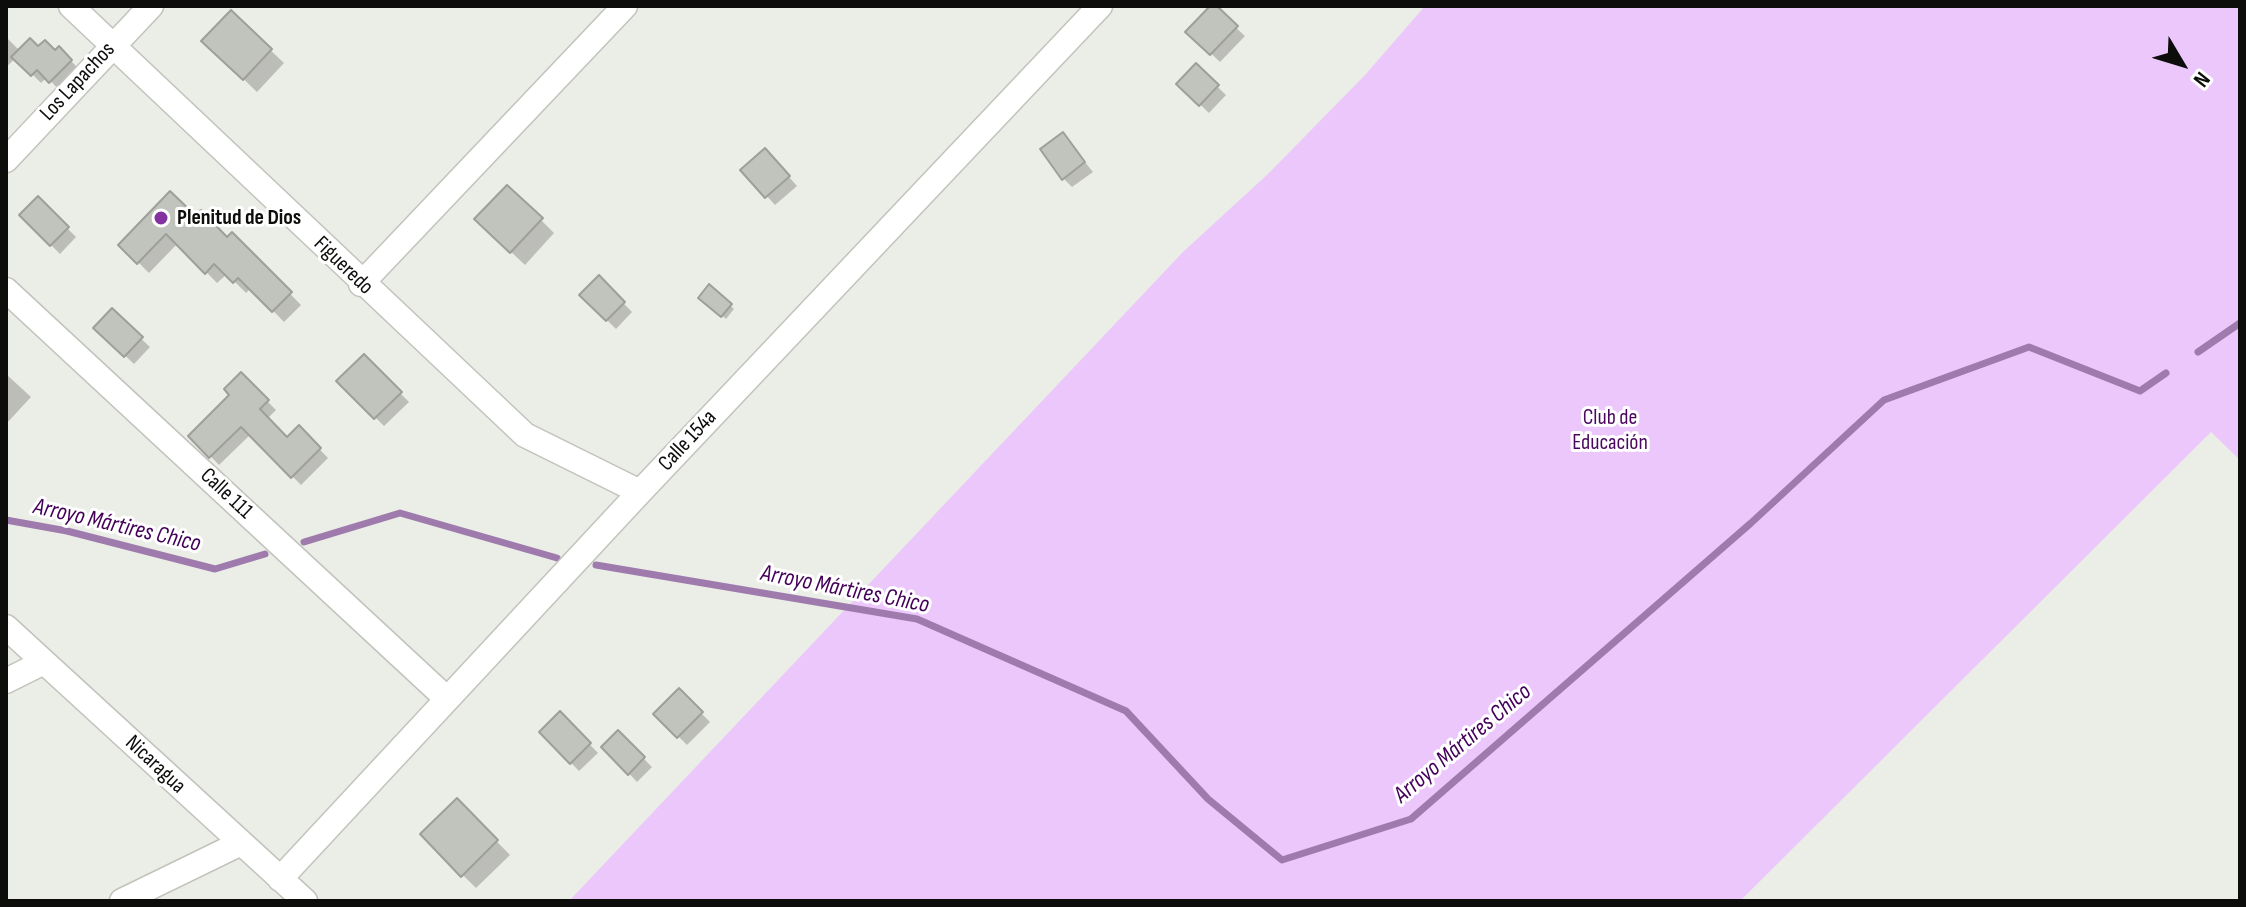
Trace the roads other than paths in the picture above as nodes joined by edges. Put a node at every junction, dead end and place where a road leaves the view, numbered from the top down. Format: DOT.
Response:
graph roads {
  1 [pos="71,6"];
  2 [pos="151,6"];
  3 [pos="625,6"];
  4 [pos="1100,6"];
  5 [pos="112,46"];
  6 [pos="6,160"];
  7 [pos="361,284"];
  8 [pos="6,290"];
  9 [pos="640,492"];
  10 [pos="6,627"];
  11 [pos="44,662"];
  12 [pos="6,681"];
  13 [pos="447,699"];
  14 [pos="239,844"];
  15 [pos="280,879"];
  16 [pos="122,901"];
  17 [pos="305,901"];
  1 -- 5 [label="street, Figueredo"];
  2 -- 5 [label="street, Los Lapachos"];
  3 -- 7 [label="street"];
  4 -- 9 [label="street, Calle 154a"];
  5 -- 6 [label="street, Los Lapachos"];
  5 -- 7 [label="street, Figueredo"];
  7 -- 9 [label="street, Figueredo"];
  8 -- 13 [label="street, Calle 111"];
  9 -- 13 [label="street, Calle 154a"];
  10 -- 11 [label="street, Nicaragua"];
  11 -- 12 [label="street"];
  11 -- 14 [label="street, Nicaragua"];
  13 -- 15 [label="street, Calle 154a"];
  14 -- 15 [label="street, Nicaragua"];
  14 -- 16 [label="street"];
  15 -- 17 [label="street, Nicaragua"];
}
